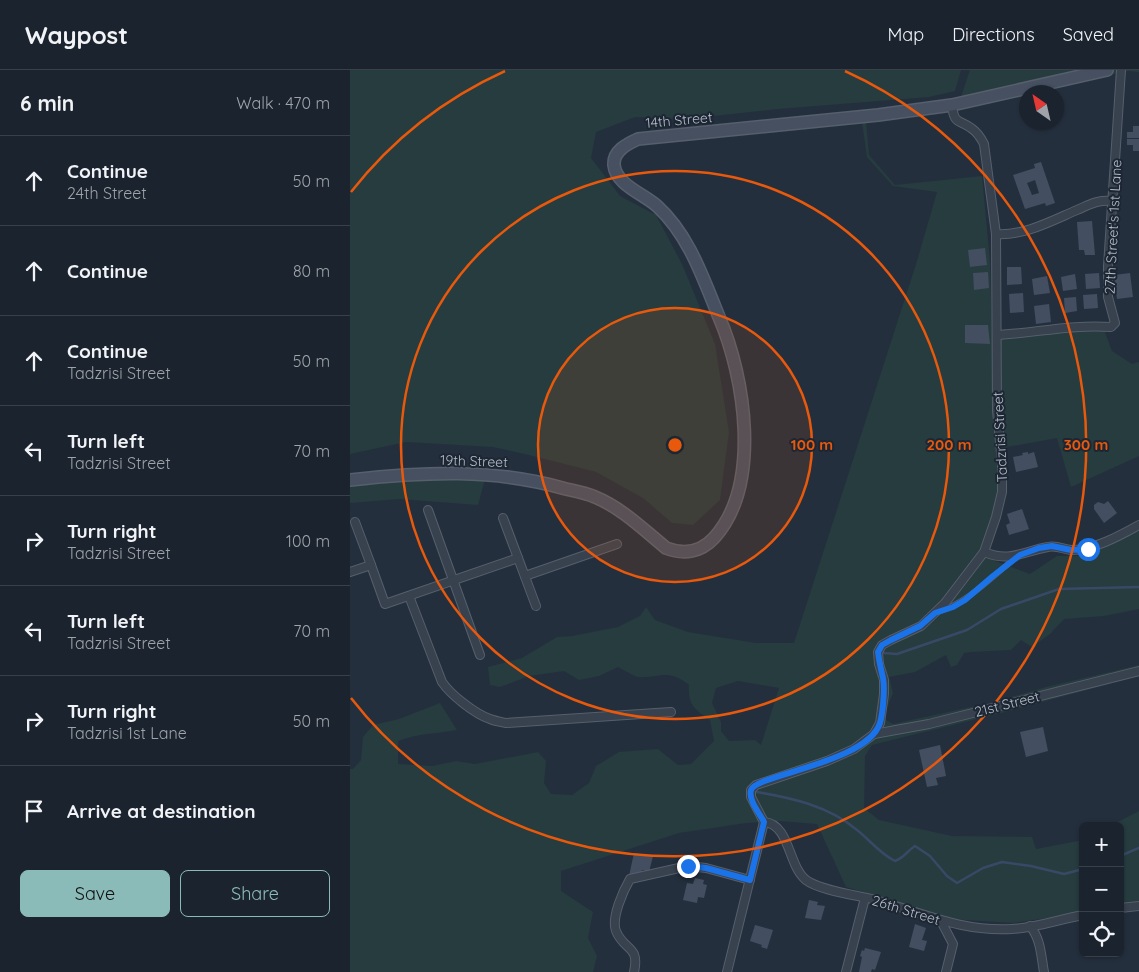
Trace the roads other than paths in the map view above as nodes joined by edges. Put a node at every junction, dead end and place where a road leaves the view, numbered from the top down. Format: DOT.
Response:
graph roads {
  1 [pos="1107,70"];
  2 [pos="1121,70"];
  3 [pos="952,105"];
  4 [pos="1113,201"];
  5 [pos="996,234"];
  6 [pos="997,334"];
  7 [pos="350,480"];
  8 [pos="595,497"];
  9 [pos="428,510"];
  10 [pos="503,518"];
  11 [pos="356,522"];
  12 [pos="1139,525"];
  13 [pos="617,544"];
  14 [pos="984,552"];
  15 [pos="1020,555"];
  16 [pos="518,558"];
  17 [pos="371,565"];
  18 [pos="350,572"];
  19 [pos="525,576"];
  20 [pos="454,580"];
  21 [pos="409,596"];
  22 [pos="536,606"];
  23 [pos="935,613"];
  24 [pos="480,655"];
  25 [pos="1139,671"];
  26 [pos="671,712"];
  27 [pos="874,734"];
  28 [pos="764,822"];
  29 [pos="750,880"];
  30 [pos="865,898"];
  31 [pos="1139,906"];
  32 [pos="1124,908"];
  33 [pos="1079,916"];
  34 [pos="941,921"];
  35 [pos="1030,926"];
  36 [pos="634,972"];
  37 [pos="727,972"];
  38 [pos="846,972"];
  39 [pos="946,972"];
  40 [pos="1044,972"];
  1 -- 3 [label="street, 14th Street"];
  2 -- 4 [label="street, 27th Street's 1st Lane"];
  3 -- 5 [label="street, Tadzrisi Street"];
  3 -- 8 [label="street, 14th Street"];
  4 -- 5 [label="street"];
  4 -- 6 [label="street, 27th Street's 1st Lane"];
  5 -- 6 [label="street, Tadzrisi Street"];
  6 -- 14 [label="street, Tadzrisi Street"];
  7 -- 8 [label="street, 19th Street"];
  9 -- 20 [label="street"];
  10 -- 16 [label="street"];
  11 -- 17 [label="street"];
  12 -- 15 [label="street"];
  13 -- 19 [label="street"];
  14 -- 15 [label="street"];
  14 -- 23 [label="street, Tadzrisi Street"];
  15 -- 23 [label="lane"];
  16 -- 19 [label="street"];
  16 -- 20 [label="street"];
  17 -- 18 [label="street"];
  17 -- 21 [label="street"];
  19 -- 22 [label="street"];
  20 -- 21 [label="street"];
  20 -- 24 [label="street"];
  21 -- 26 [label="street"];
  23 -- 27 [label="street, Tadzrisi Street"];
  25 -- 27 [label="street, 21st Street"];
  27 -- 28 [label="street"];
  28 -- 29 [label="street"];
  28 -- 30 [label="street, 26th Street"];
  29 -- 36 [label="street"];
  29 -- 37 [label="street"];
  30 -- 34 [label="street, 26th Street"];
  30 -- 38 [label="street"];
  31 -- 32 [label="street"];
  33 -- 35 [label="street, 26th Street"];
  34 -- 35 [label="street, 26th Street"];
  34 -- 39 [label="street"];
  35 -- 40 [label="street"];
}
